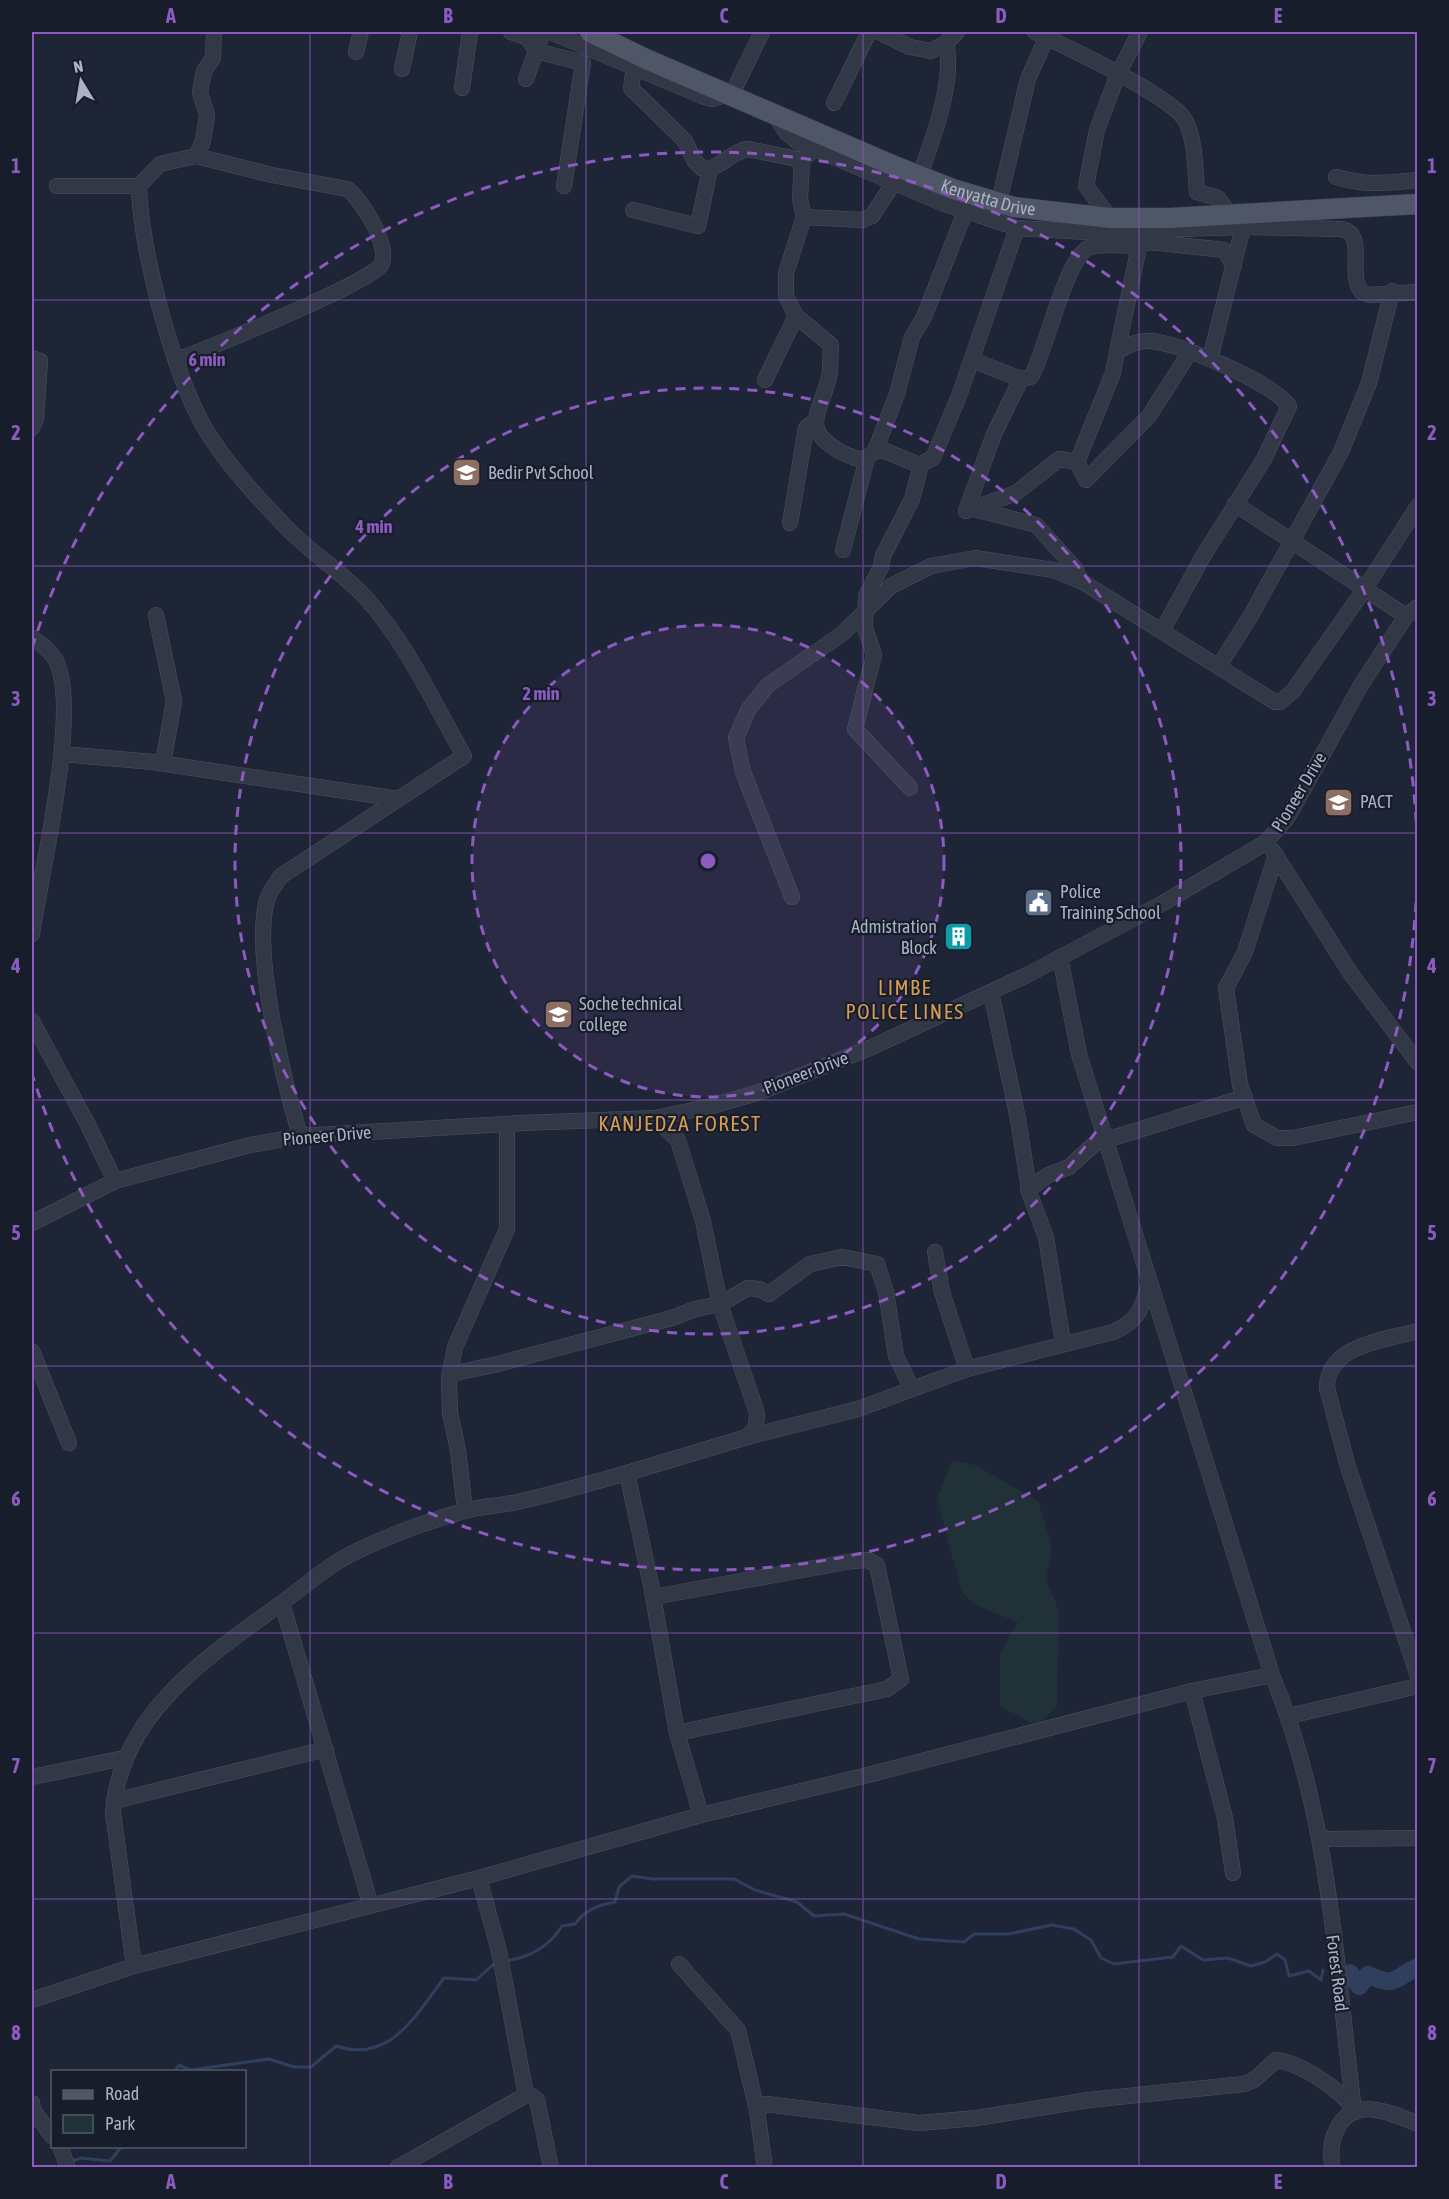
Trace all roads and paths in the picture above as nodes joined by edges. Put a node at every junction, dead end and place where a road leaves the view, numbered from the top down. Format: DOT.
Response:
graph roads {
  1 [pos="214,32"];
  2 [pos="361,32"];
  3 [pos="410,32"];
  4 [pos="470,32"];
  5 [pos="511,32"];
  6 [pos="543,32"];
  7 [pos="550,32"];
  8 [pos="590,32"];
  9 [pos="762,32"];
  10 [pos="869,32"];
  11 [pos="879,32"];
  12 [pos="1140,32"];
  13 [pos="1043,33"];
  14 [pos="951,37"];
  15 [pos="536,51"];
  16 [pos="356,52"];
  17 [pos="634,68"];
  18 [pos="402,69"];
  19 [pos="1118,74"];
  20 [pos="526,79"];
  21 [pos="462,88"];
  22 [pos="730,95"];
  23 [pos="834,103"];
  24 [pos="819,142"];
  25 [pos="196,156"];
  26 [pos="802,160"];
  27 [pos="710,169"];
  28 [pos="920,175"];
  29 [pos="1336,177"];
  30 [pos="1418,180"];
  31 [pos="893,184"];
  32 [pos="57,186"];
  33 [pos="139,186"];
  34 [pos="564,186"];
  35 [pos="999,202"];
  36 [pos="1418,204"];
  37 [pos="633,210"];
  38 [pos="965,212"];
  39 [pos="804,218"];
  40 [pos="1110,218"];
  41 [pos="1236,221"];
  42 [pos="1017,228"];
  43 [pos="1139,247"];
  44 [pos="1234,266"];
  45 [pos="1392,291"];
  46 [pos="1418,292"];
  47 [pos="796,316"];
  48 [pos="1117,352"];
  49 [pos="1190,352"];
  50 [pos="32,358"];
  51 [pos="1210,359"];
  52 [pos="177,360"];
  53 [pos="972,360"];
  54 [pos="1021,379"];
  55 [pos="765,380"];
  56 [pos="816,420"];
  57 [pos="32,428"];
  58 [pos="871,455"];
  59 [pos="1077,462"];
  60 [pos="921,465"];
  61 [pos="1235,504"];
  62 [pos="1418,506"];
  63 [pos="974,509"];
  64 [pos="790,523"];
  65 [pos="1290,542"];
  66 [pos="843,550"];
  67 [pos="1081,581"];
  68 [pos="1364,590"];
  69 [pos="866,611"];
  70 [pos="1412,611"];
  71 [pos="156,615"];
  72 [pos="1162,631"];
  73 [pos="32,638"];
  74 [pos="1219,666"];
  75 [pos="62,754"];
  76 [pos="163,763"];
  77 [pos="910,788"];
  78 [pos="398,799"];
  79 [pos="1265,843"];
  80 [pos="1276,855"];
  81 [pos="37,875"];
  82 [pos="792,897"];
  83 [pos="32,934"];
  84 [pos="1060,957"];
  85 [pos="991,992"];
  86 [pos="32,1021"];
  87 [pos="1418,1063"];
  88 [pos="1245,1097"];
  89 [pos="1418,1112"];
  90 [pos="655,1118"];
  91 [pos="507,1124"];
  92 [pos="300,1136"];
  93 [pos="1106,1140"];
  94 [pos="115,1181"];
  95 [pos="1028,1190"];
  96 [pos="32,1223"];
  97 [pos="935,1252"];
  98 [pos="1149,1282"];
  99 [pos="720,1304"];
  100 [pos="1418,1331"];
  101 [pos="1063,1343"];
  102 [pos="32,1351"];
  103 [pos="967,1369"];
  104 [pos="449,1378"];
  105 [pos="912,1389"];
  106 [pos="747,1437"];
  107 [pos="69,1443"];
  108 [pos="627,1473"];
  109 [pos="465,1510"];
  110 [pos="653,1597"];
  111 [pos="282,1604"];
  112 [pos="1272,1675"];
  113 [pos="1418,1676"];
  114 [pos="1418,1686"];
  115 [pos="1192,1691"];
  116 [pos="1289,1716"];
  117 [pos="677,1733"];
  118 [pos="326,1749"];
  119 [pos="124,1758"];
  120 [pos="32,1777"];
  121 [pos="114,1802"];
  122 [pos="701,1815"];
  123 [pos="1319,1835"];
  124 [pos="1418,1838"];
  125 [pos="1233,1873"];
  126 [pos="479,1878"];
  127 [pos="371,1906"];
  128 [pos="679,1964"];
  129 [pos="134,1966"];
  130 [pos="32,2000"];
  131 [pos="526,2095"];
  132 [pos="32,2103"];
  133 [pos="757,2110"];
  134 [pos="1354,2111"];
  135 [pos="1418,2124"];
  136 [pos="51,2135"];
  137 [pos="61,2148"];
  138 [pos="68,2168"];
  139 [pos="397,2168"];
  140 [pos="551,2168"];
  141 [pos="765,2168"];
  142 [pos="1333,2168"];
  1 -- 25 [label="street"];
  2 -- 16 [label="street"];
  3 -- 18 [label="street"];
  4 -- 21 [label="street"];
  5 -- 15 [label="street"];
  6 -- 15 [label="street"];
  7 -- 17 [label="street"];
  8 -- 22 [label="main road, Kenyatta Drive"];
  9 -- 22 [label="street"];
  10 -- 23 [label="street"];
  11 -- 14 [label="street"];
  12 -- 19 [label="street"];
  13 -- 19 [label="street"];
  13 -- 35 [label="street"];
  14 -- 28 [label="street"];
  15 -- 20 [label="street"];
  15 -- 34 [label="street"];
  17 -- 22 [label="street"];
  17 -- 27 [label="street"];
  19 -- 40 [label="street"];
  19 -- 41 [label="street"];
  22 -- 24 [label="main road, Kenyatta Drive"];
  24 -- 26 [label="street"];
  24 -- 28 [label="main road, Kenyatta Drive"];
  24 -- 31 [label="street"];
  25 -- 33 [label="street"];
  25 -- 52 [label="street"];
  26 -- 27 [label="street"];
  26 -- 39 [label="street"];
  27 -- 37 [label="street"];
  28 -- 35 [label="main road, Kenyatta Drive"];
  29 -- 30 [label="street"];
  31 -- 38 [label="street"];
  31 -- 39 [label="street"];
  32 -- 33 [label="street"];
  33 -- 52 [label="street"];
  35 -- 40 [label="main road, Kenyatta Drive"];
  36 -- 41 [label="main road, Kenyatta Drive"];
  38 -- 42 [label="street"];
  38 -- 58 [label="street"];
  39 -- 47 [label="street"];
  40 -- 41 [label="main road, Kenyatta Drive"];
  41 -- 42 [label="street"];
  41 -- 44 [label="street"];
  41 -- 45 [label="street"];
  42 -- 53 [label="street"];
  43 -- 44 [label="street"];
  43 -- 48 [label="street"];
  43 -- 54 [label="street"];
  44 -- 51 [label="street"];
  45 -- 46 [label="street"];
  45 -- 65 [label="street"];
  47 -- 55 [label="street"];
  47 -- 56 [label="street"];
  48 -- 49 [label="street"];
  48 -- 59 [label="street"];
  49 -- 51 [label="street"];
  49 -- 59 [label="street"];
  50 -- 57 [label="street"];
  51 -- 61 [label="street"];
  52 -- 78 [label="street"];
  53 -- 54 [label="street"];
  53 -- 60 [label="street"];
  54 -- 63 [label="street"];
  56 -- 58 [label="street"];
  56 -- 64 [label="street"];
  58 -- 60 [label="street"];
  58 -- 66 [label="street"];
  59 -- 63 [label="street"];
  60 -- 69 [label="street"];
  61 -- 65 [label="street"];
  61 -- 72 [label="street"];
  62 -- 68 [label="street"];
  63 -- 67 [label="street"];
  65 -- 68 [label="street"];
  65 -- 74 [label="street"];
  67 -- 69 [label="street"];
  67 -- 72 [label="street"];
  68 -- 70 [label="street"];
  68 -- 74 [label="street"];
  69 -- 77 [label="street"];
  69 -- 82 [label="street"];
  70 -- 79 [label="street, Pioneer Drive"];
  71 -- 76 [label="street"];
  72 -- 74 [label="street"];
  73 -- 75 [label="street"];
  75 -- 76 [label="street"];
  75 -- 81 [label="street"];
  76 -- 78 [label="street"];
  78 -- 92 [label="street"];
  79 -- 80 [label="street"];
  79 -- 84 [label="street, Pioneer Drive"];
  80 -- 87 [label="street"];
  80 -- 88 [label="street"];
  81 -- 83 [label="street"];
  84 -- 85 [label="street, Pioneer Drive"];
  84 -- 93 [label="street, Forest Road"];
  85 -- 90 [label="street, Pioneer Drive"];
  85 -- 95 [label="street"];
  86 -- 94 [label="street"];
  88 -- 89 [label="street"];
  88 -- 93 [label="street"];
  90 -- 91 [label="street, Pioneer Drive"];
  90 -- 99 [label="street"];
  91 -- 92 [label="street, Pioneer Drive"];
  91 -- 104 [label="street"];
  92 -- 94 [label="street, Pioneer Drive"];
  93 -- 95 [label="street"];
  93 -- 98 [label="street, Forest Road"];
  94 -- 96 [label="street, Pioneer Drive"];
  95 -- 101 [label="street"];
  97 -- 103 [label="street"];
  98 -- 101 [label="street"];
  98 -- 112 [label="street, Forest Road"];
  99 -- 104 [label="street"];
  99 -- 105 [label="street"];
  99 -- 106 [label="street"];
  100 -- 113 [label="street"];
  101 -- 103 [label="street"];
  102 -- 107 [label="street"];
  103 -- 105 [label="street"];
  104 -- 109 [label="street"];
  105 -- 106 [label="street"];
  106 -- 108 [label="street"];
  108 -- 109 [label="street"];
  108 -- 110 [label="street"];
  109 -- 111 [label="street"];
  110 -- 117 [label="street"];
  110 -- 117 [label="street"];
  111 -- 118 [label="street"];
  111 -- 119 [label="street"];
  112 -- 115 [label="street"];
  112 -- 116 [label="street, Forest Road"];
  114 -- 116 [label="street"];
  115 -- 122 [label="street"];
  115 -- 125 [label="street"];
  116 -- 123 [label="street, Forest Road"];
  117 -- 122 [label="street"];
  118 -- 121 [label="street"];
  118 -- 127 [label="street"];
  119 -- 120 [label="street"];
  119 -- 121 [label="street"];
  121 -- 129 [label="street"];
  122 -- 126 [label="street"];
  123 -- 124 [label="street"];
  123 -- 134 [label="street, Forest Road"];
  126 -- 127 [label="street"];
  126 -- 131 [label="street"];
  127 -- 129 [label="street"];
  128 -- 133 [label="street"];
  129 -- 130 [label="street"];
  131 -- 139 [label="street"];
  131 -- 140 [label="street"];
  132 -- 136 [label="street"];
  133 -- 134 [label="street"];
  133 -- 141 [label="street"];
  134 -- 135 [label="street"];
  134 -- 142 [label="street"];
  137 -- 138 [label="street"];
}
